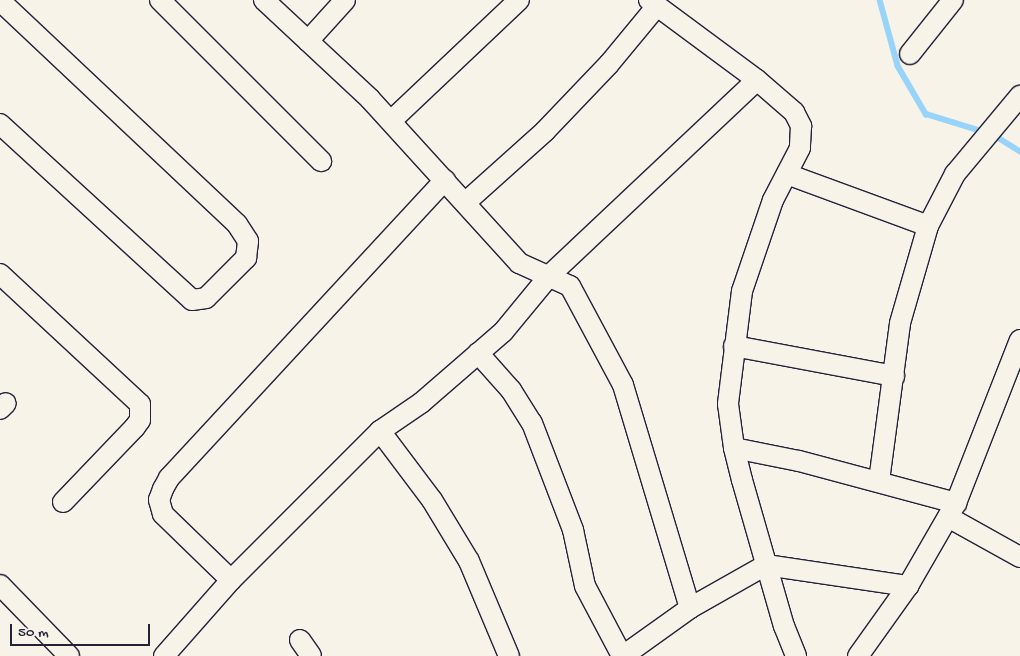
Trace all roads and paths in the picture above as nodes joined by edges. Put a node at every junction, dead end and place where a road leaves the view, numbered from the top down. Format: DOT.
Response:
graph roads {
  1 [pos="160,0"];
  2 [pos="264,0"];
  3 [pos="345,0"];
  4 [pos="519,0"];
  5 [pos="954,0"];
  6 [pos="653,3"];
  7 [pos="4,8"];
  8 [pos="308,41"];
  9 [pos="910,54"];
  10 [pos="757,80"];
  11 [pos="1020,96"];
  12 [pos="391,121"];
  13 [pos="0,124"];
  14 [pos="321,161"];
  15 [pos="787,174"];
  16 [pos="445,180"];
  17 [pos="466,202"];
  18 [pos="928,226"];
  19 [pos="0,274"];
  20 [pos="550,275"];
  21 [pos="1020,340"];
  22 [pos="734,346"];
  23 [pos="478,353"];
  24 [pos="894,376"];
  25 [pos="380,431"];
  26 [pos="734,448"];
  27 [pos="879,481"];
  28 [pos="63,502"];
  29 [pos="952,510"];
  30 [pos="1020,557"];
  31 [pos="766,564"];
  32 [pos="231,580"];
  33 [pos="0,586"];
  34 [pos="908,586"];
  35 [pos="690,608"];
  36 [pos="69,656"];
  37 [pos="164,656"];
  38 [pos="510,656"];
  39 [pos="622,656"];
  40 [pos="796,656"];
  41 [pos="858,656"];
  1 -- 14 [label="street"];
  2 -- 8 [label="street"];
  3 -- 8 [label="street"];
  4 -- 12 [label="street"];
  5 -- 9 [label="street"];
  6 -- 10 [label="street"];
  6 -- 17 [label="street"];
  7 -- 13 [label="street"];
  8 -- 12 [label="street"];
  10 -- 15 [label="street"];
  10 -- 20 [label="street"];
  11 -- 18 [label="street"];
  12 -- 16 [label="street"];
  15 -- 18 [label="street"];
  15 -- 22 [label="street"];
  16 -- 17 [label="street"];
  16 -- 32 [label="street"];
  17 -- 20 [label="street"];
  18 -- 24 [label="street"];
  19 -- 28 [label="street"];
  20 -- 23 [label="street"];
  20 -- 35 [label="street"];
  21 -- 29 [label="street"];
  22 -- 24 [label="street"];
  22 -- 26 [label="street"];
  23 -- 25 [label="street"];
  23 -- 39 [label="street"];
  24 -- 27 [label="street"];
  25 -- 32 [label="street"];
  25 -- 38 [label="street"];
  26 -- 27 [label="street"];
  26 -- 31 [label="street"];
  27 -- 29 [label="street"];
  29 -- 30 [label="street"];
  29 -- 34 [label="street"];
  31 -- 34 [label="street"];
  31 -- 35 [label="street"];
  31 -- 40 [label="street"];
  32 -- 37 [label="street"];
  33 -- 36 [label="street"];
  34 -- 41 [label="street"];
  35 -- 39 [label="street"];
}
